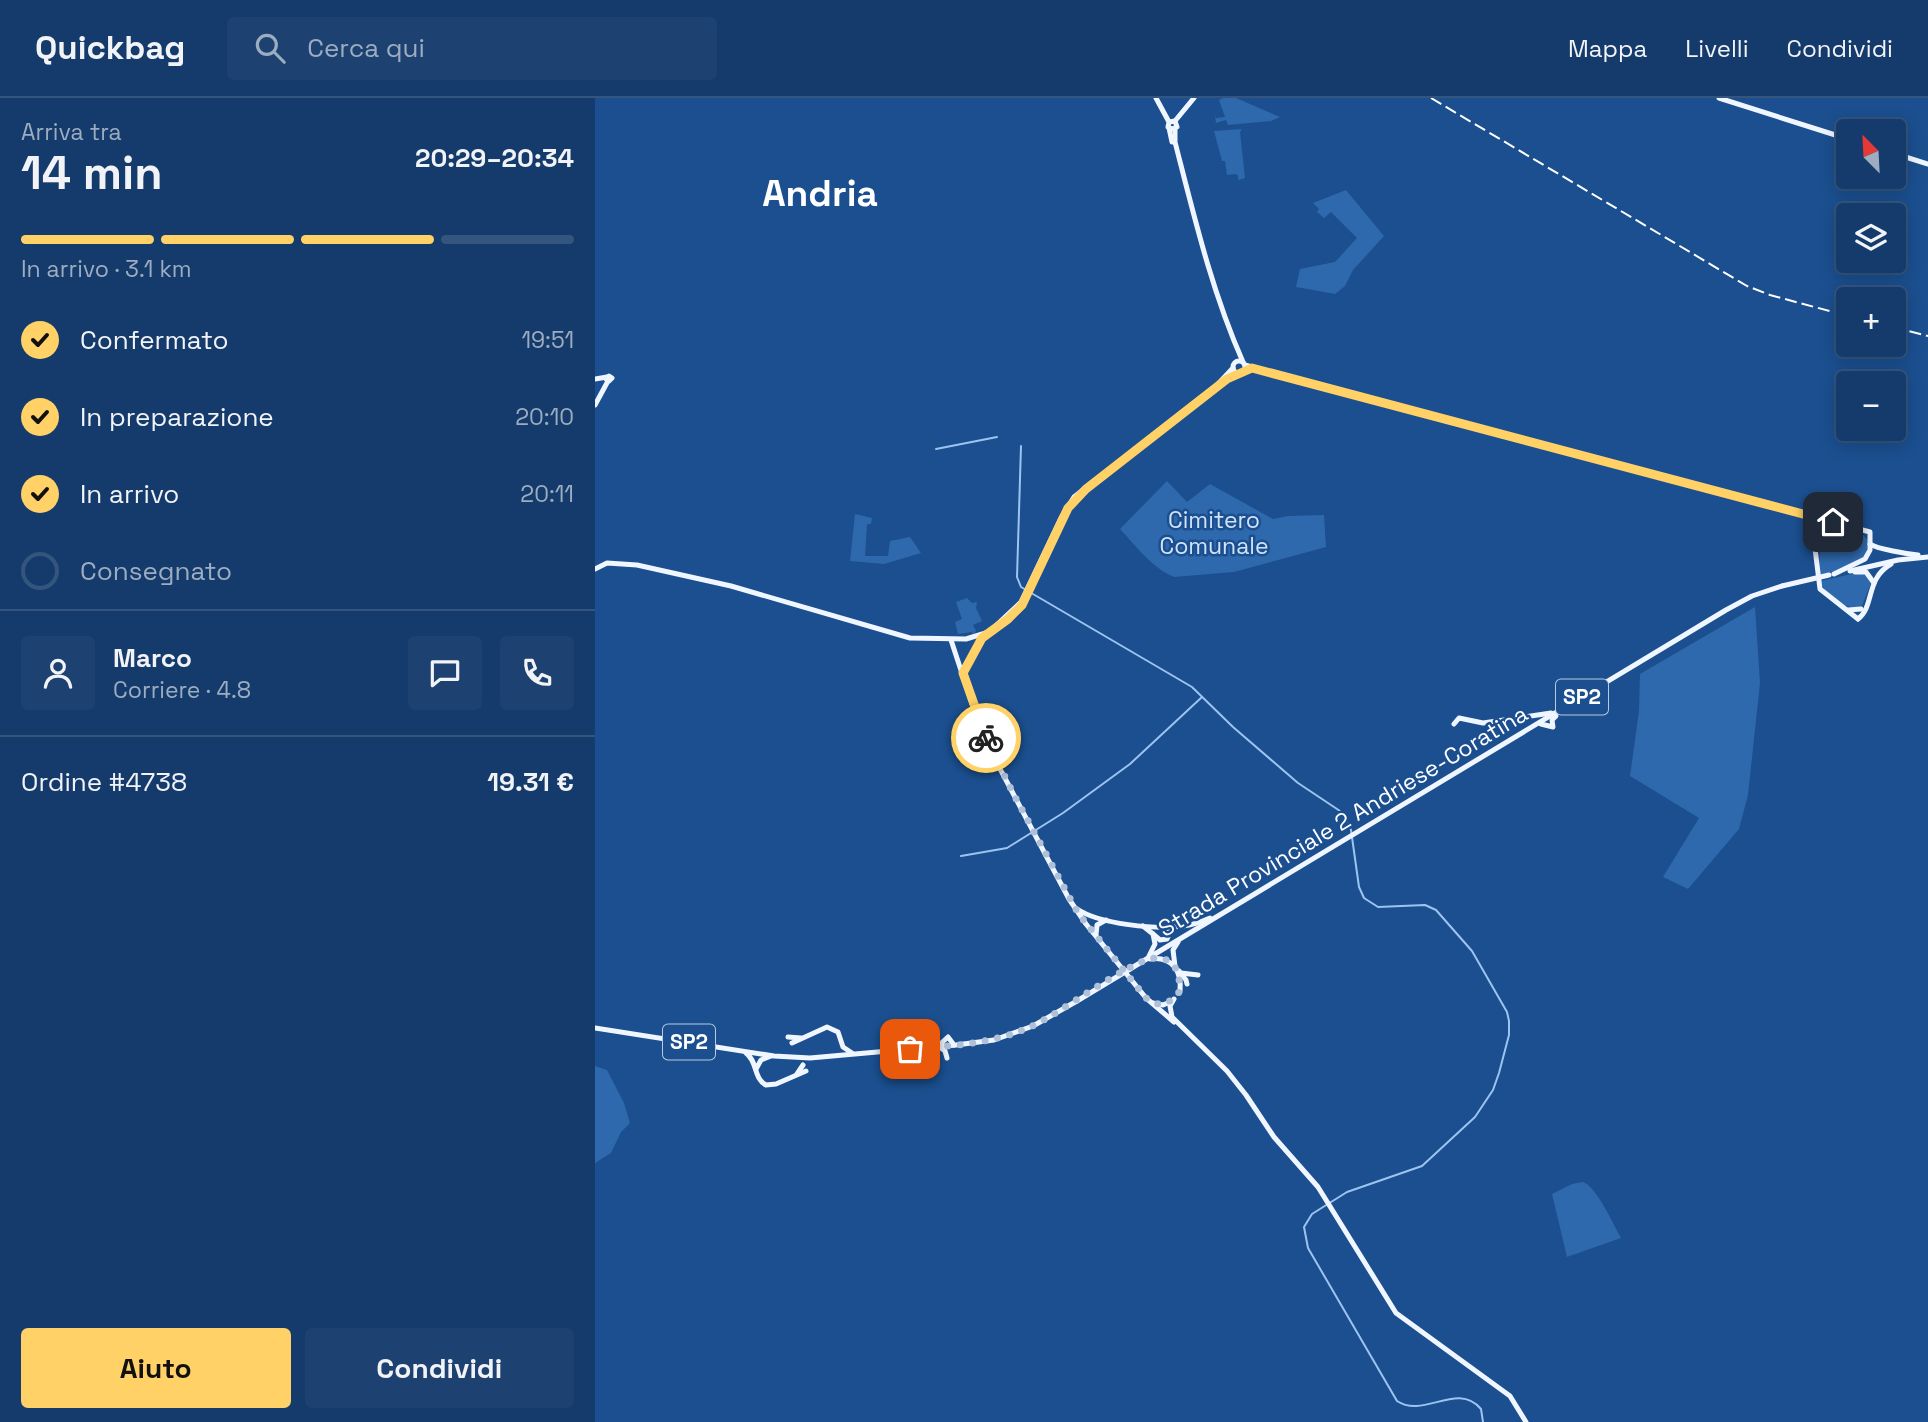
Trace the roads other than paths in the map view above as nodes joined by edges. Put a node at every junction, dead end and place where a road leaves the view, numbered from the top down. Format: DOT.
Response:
graph roads {
  1 [pos="1158,98"];
  2 [pos="1194,98"];
  3 [pos="1720,98"];
  4 [pos="1173,124"];
  5 [pos="1836,135"];
  6 [pos="1906,157"];
  7 [pos="1928,164"];
  8 [pos="1240,367"];
  9 [pos="603,379"];
  10 [pos="595,405"];
  11 [pos="1812,520"];
  12 [pos="1870,544"];
  13 [pos="1928,557"];
  14 [pos="1905,559"];
  15 [pos="595,569"];
  16 [pos="1842,572"];
  17 [pos="1832,575"];
  18 [pos="1874,583"];
  19 [pos="1028,592"];
  20 [pos="1867,603"];
  21 [pos="1861,609"];
  22 [pos="1845,610"];
  23 [pos="1858,619"];
  24 [pos="982,638"];
  25 [pos="952,642"];
  26 [pos="963,673"];
  27 [pos="1561,710"];
  28 [pos="1524,718"];
  29 [pos="1454,724"];
  30 [pos="1537,725"];
  31 [pos="1526,732"];
  32 [pos="1075,907"];
  33 [pos="1229,910"];
  34 [pos="1093,917"];
  35 [pos="1104,920"];
  36 [pos="1086,924"];
  37 [pos="1140,925"];
  38 [pos="1166,927"];
  39 [pos="1153,934"];
  40 [pos="1189,934"];
  41 [pos="1096,936"];
  42 [pos="1144,960"];
  43 [pos="1178,971"];
  44 [pos="1198,975"];
  45 [pos="1179,992"];
  46 [pos="1149,1001"];
  47 [pos="1171,1002"];
  48 [pos="1162,1013"];
  49 [pos="595,1030"];
  50 [pos="1187,1033"];
  51 [pos="788,1037"];
  52 [pos="840,1042"];
  53 [pos="955,1045"];
  54 [pos="936,1047"];
  55 [pos="743,1051"];
  56 [pos="859,1054"];
  57 [pos="774,1056"];
  58 [pos="824,1057"];
  59 [pos="803,1065"];
  60 [pos="756,1069"];
  61 [pos="1526,1422"];
  1 -- 4 [label="main road"];
  2 -- 4 [label="main road"];
  3 -- 5 [label="main road"];
  4 -- 8 [label="main road"];
  6 -- 7 [label="main road"];
  8 -- 11 [label="main road"];
  8 -- 19 [label="main road"];
  9 -- 10 [label="main road"];
  11 -- 12 [label="main road"];
  11 -- 22 [label="main road"];
  12 -- 13 [label="main road"];
  12 -- 17 [label="main road"];
  13 -- 14 [label="main road, Strada Provinciale 2 Andriese-Coratina / SP2"];
  14 -- 16 [label="main road, Strada Provinciale 2 Andriese-Coratina / SP2"];
  14 -- 18 [label="main road"];
  15 -- 25 [label="main road"];
  16 -- 17 [label="main road, Strada Provinciale 2 Andriese-Coratina / SP2"];
  16 -- 18 [label="main road"];
  17 -- 27 [label="main road, Strada Provinciale 2 Andriese-Coratina / SP2, bridge"];
  18 -- 20 [label="main road"];
  19 -- 24 [label="main road"];
  19 -- 25 [label="main road"];
  20 -- 21 [label="main road"];
  20 -- 23 [label="main road"];
  21 -- 22 [label="main road"];
  21 -- 23 [label="main road"];
  22 -- 23 [label="main road"];
  24 -- 25 [label="main road"];
  24 -- 26 [label="main road"];
  25 -- 26 [label="main road"];
  26 -- 32 [label="main road"];
  27 -- 28 [label="main road"];
  27 -- 30 [label="main road, Strada Provinciale 2 Andriese-Coratina / SP2"];
  27 -- 30 [label="main road"];
  28 -- 29 [label="main road"];
  28 -- 31 [label="main road"];
  30 -- 31 [label="main road, Strada Provinciale 2 Andriese-Coratina / SP2"];
  31 -- 33 [label="main road, Strada Provinciale 2 Andriese-Coratina / SP2"];
  32 -- 34 [label="main road"];
  32 -- 36 [label="main road"];
  33 -- 38 [label="main road"];
  33 -- 40 [label="main road, Strada Provinciale 2 Andriese-Coratina / SP2"];
  34 -- 35 [label="main road"];
  34 -- 36 [label="main road"];
  35 -- 36 [label="main road"];
  35 -- 37 [label="main road"];
  35 -- 41 [label="main road"];
  36 -- 41 [label="main road"];
  37 -- 38 [label="main road"];
  37 -- 39 [label="main road"];
  38 -- 39 [label="main road"];
  39 -- 42 [label="main road"];
  40 -- 42 [label="main road, Strada Provinciale 2 Andriese-Coratina / SP2"];
  40 -- 43 [label="main road"];
  41 -- 46 [label="main road"];
  42 -- 43 [label="main road"];
  42 -- 53 [label="main road, Strada Provinciale 2 Andriese-Coratina / SP2, bridge"];
  43 -- 44 [label="main road"];
  43 -- 45 [label="main road"];
  43 -- 45 [label="main road"];
  45 -- 47 [label="main road"];
  46 -- 47 [label="main road"];
  46 -- 48 [label="main road"];
  47 -- 48 [label="main road"];
  47 -- 50 [label="main road"];
  48 -- 50 [label="main road"];
  49 -- 55 [label="main road, Strada Provinciale 2 Andriese-Coratina / SP2"];
  50 -- 61 [label="main road"];
  51 -- 52 [label="main road"];
  52 -- 56 [label="main road"];
  52 -- 58 [label="main road"];
  53 -- 54 [label="main road, Strada Provinciale 2 Andriese-Coratina / SP2"];
  53 -- 54 [label="main road"];
  54 -- 56 [label="main road, Strada Provinciale 2 Andriese-Coratina / SP2"];
  55 -- 57 [label="main road, Strada Provinciale 2 Andriese-Coratina / SP2"];
  55 -- 60 [label="main road"];
  56 -- 58 [label="main road, Strada Provinciale 2 Andriese-Coratina / SP2"];
  57 -- 58 [label="main road, Strada Provinciale 2 Andriese-Coratina / SP2"];
  57 -- 60 [label="main road"];
  59 -- 60 [label="main road"];
}
